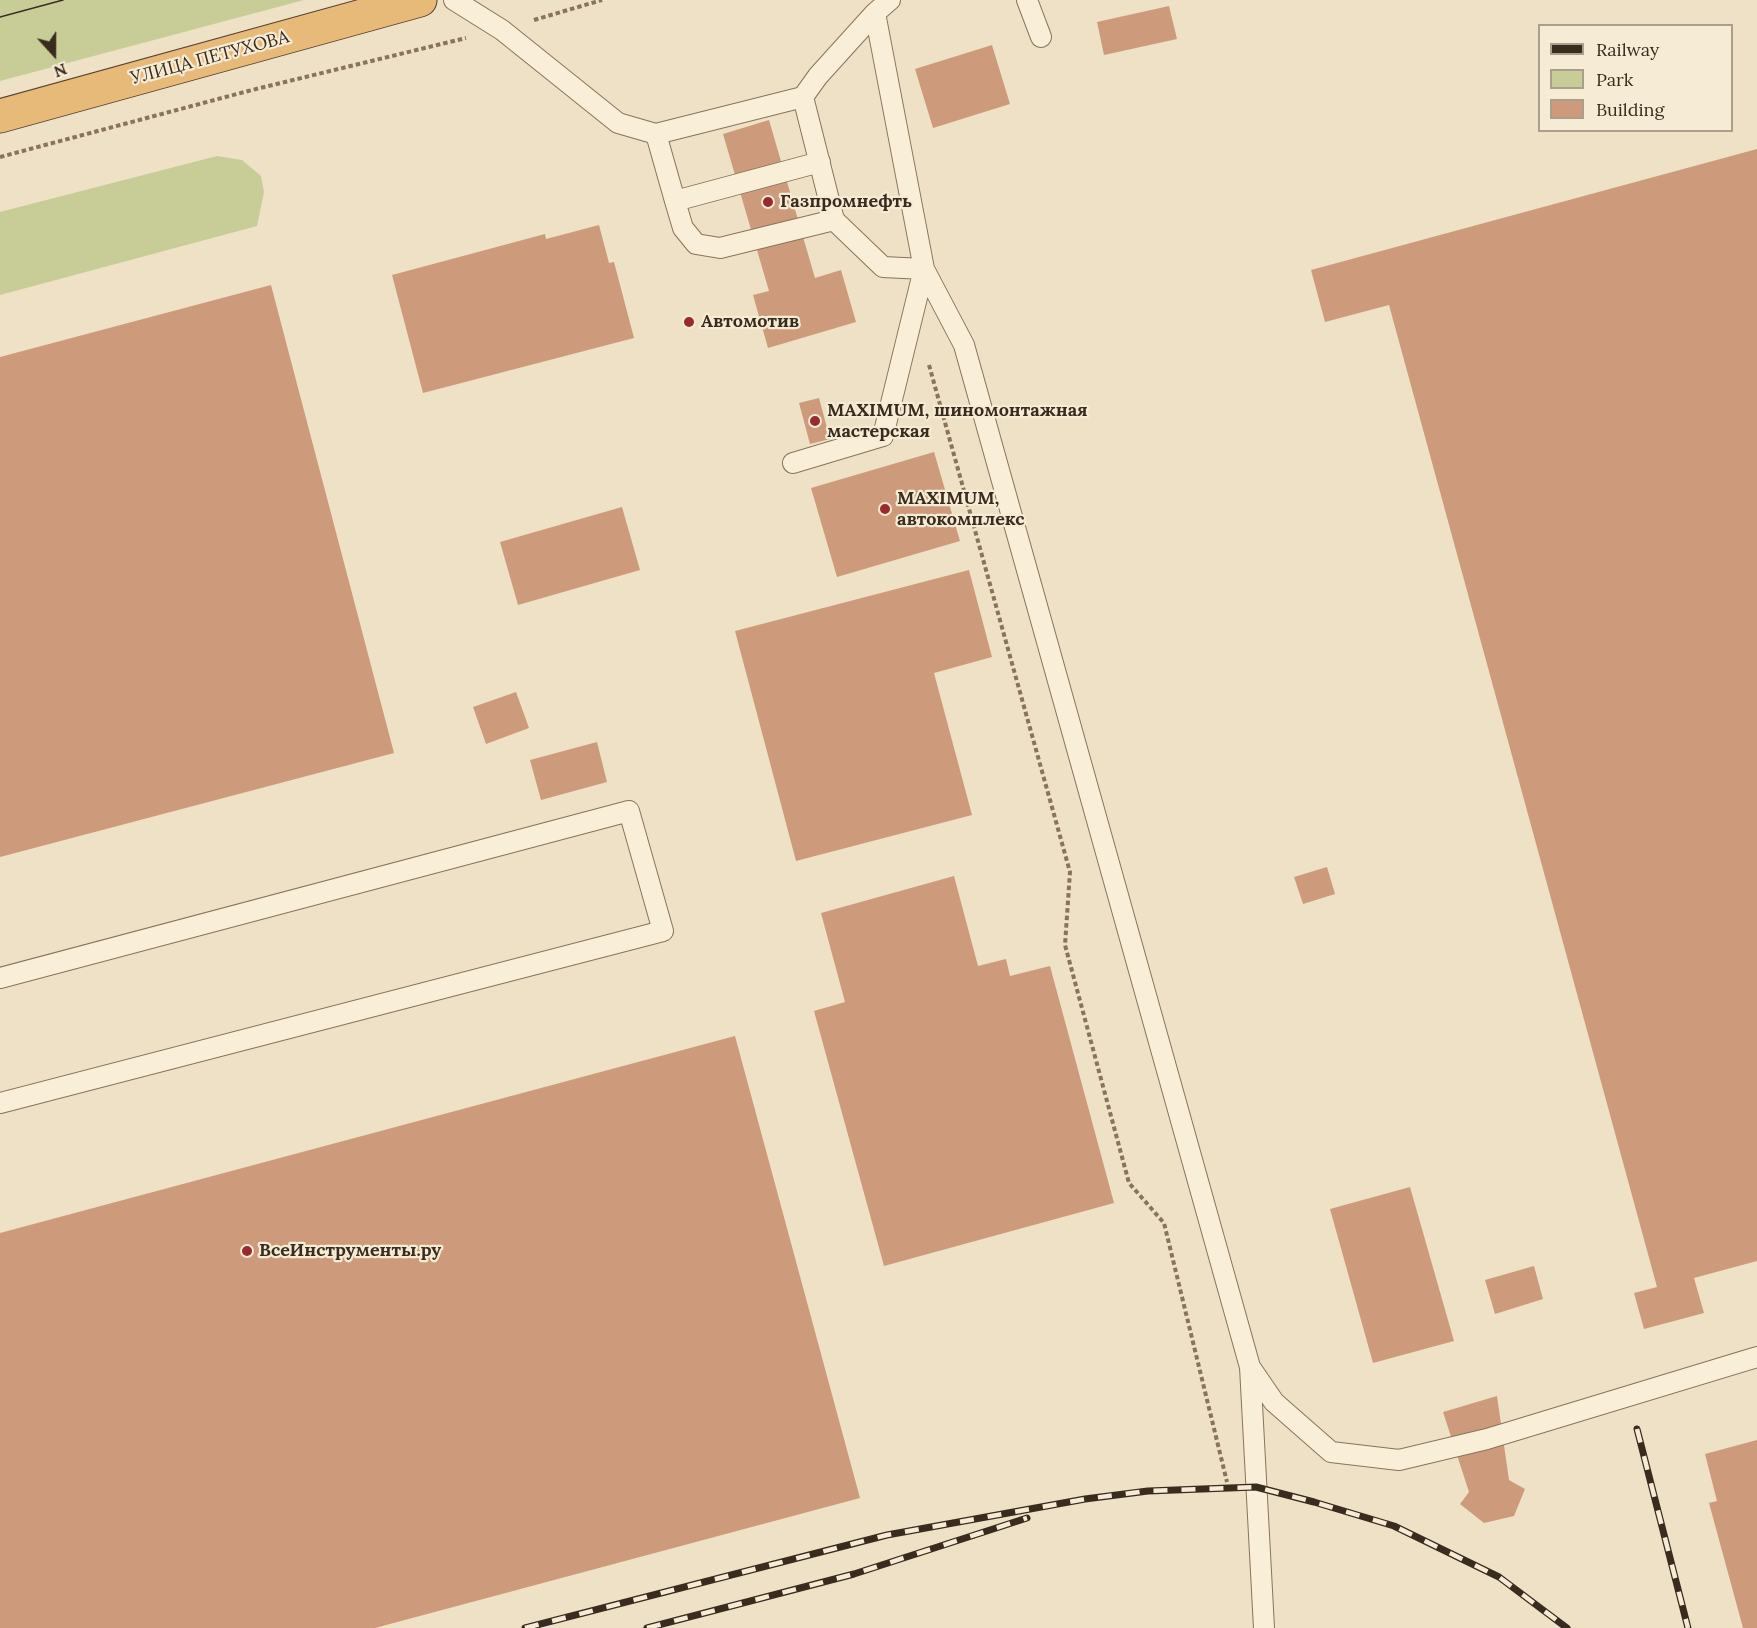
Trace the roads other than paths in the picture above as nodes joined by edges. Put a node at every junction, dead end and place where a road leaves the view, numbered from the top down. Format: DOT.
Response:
graph roads {
  1 [pos="420,0"];
  2 [pos="454,0"];
  3 [pos="1027,0"];
  4 [pos="882,6"];
  5 [pos="1041,37"];
  6 [pos="803,97"];
  7 [pos="0,116"];
  8 [pos="656,134"];
  9 [pos="820,162"];
  10 [pos="675,201"];
  11 [pos="834,220"];
  12 [pos="924,269"];
  13 [pos="793,463"];
  14 [pos="0,978"];
  15 [pos="0,1103"];
  16 [pos="1757,1357"];
  17 [pos="1250,1367"];
  18 [pos="1264,1628"];
  1 -- 7 [label="highway, УЛИЦА ПЕТУХОВА"];
  2 -- 8 [label="lane"];
  3 -- 5 [label="lane"];
  4 -- 6 [label="lane"];
  4 -- 12 [label="lane"];
  6 -- 8 [label="lane"];
  6 -- 9 [label="lane"];
  8 -- 10 [label="lane"];
  9 -- 10 [label="lane"];
  9 -- 11 [label="lane"];
  10 -- 11 [label="lane"];
  11 -- 12 [label="lane"];
  12 -- 13 [label="lane"];
  12 -- 17 [label="lane"];
  14 -- 15 [label="lane"];
  16 -- 17 [label="lane"];
  17 -- 18 [label="lane"];
}
